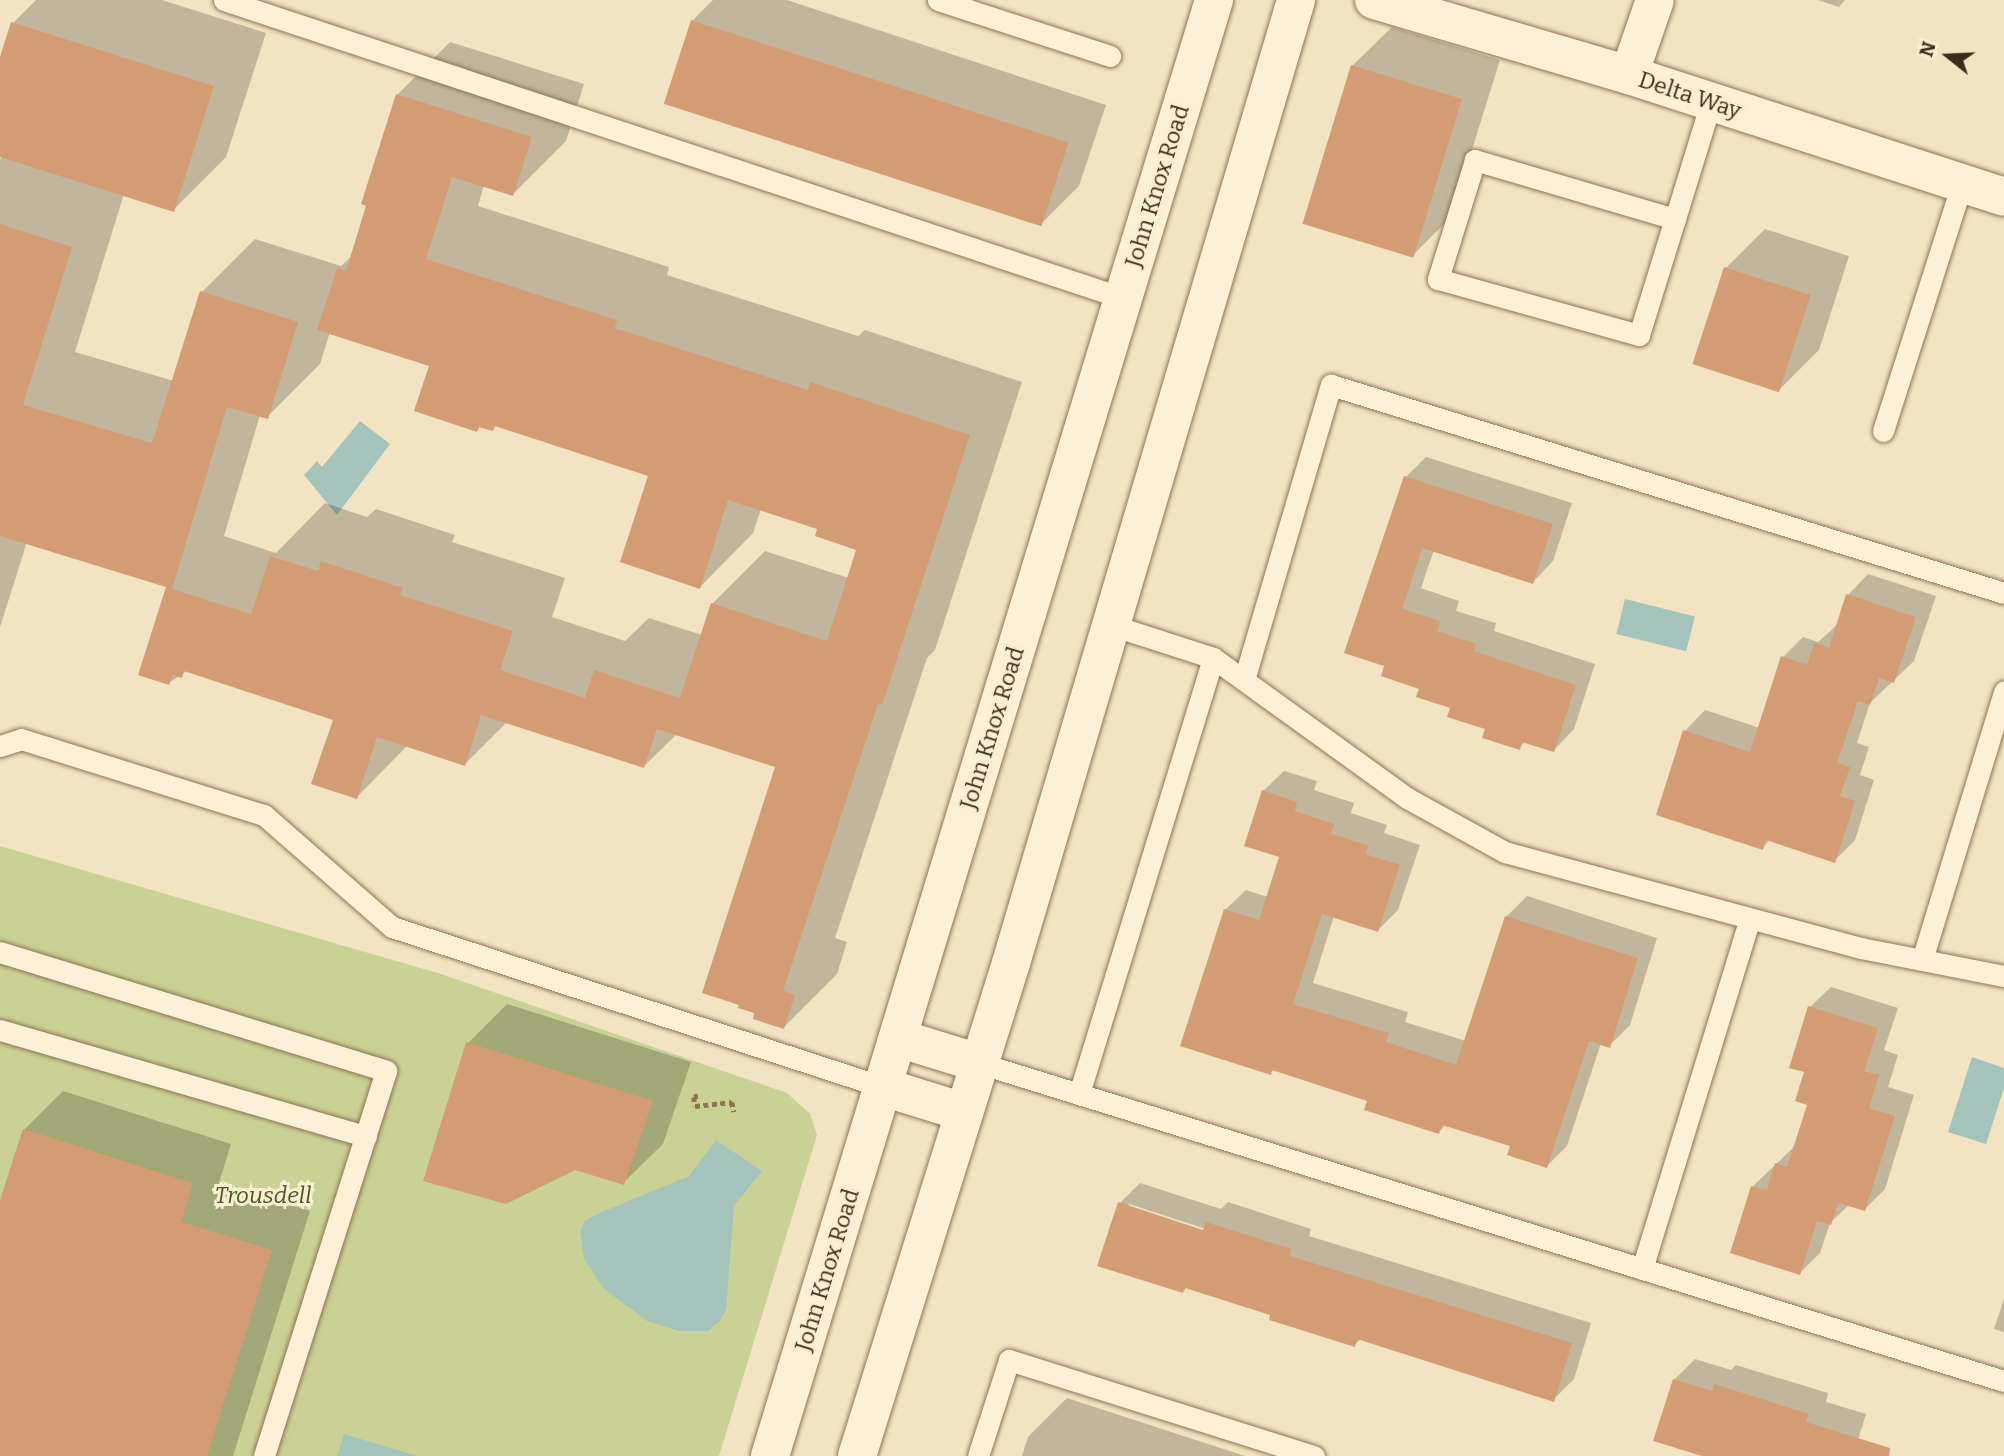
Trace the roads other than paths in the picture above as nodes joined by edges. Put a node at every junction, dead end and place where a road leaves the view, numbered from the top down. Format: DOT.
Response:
graph roads {
  1 [pos="224,0"];
  2 [pos="938,0"];
  3 [pos="1214,0"];
  4 [pos="1296,0"];
  5 [pos="1374,0"];
  6 [pos="1654,0"];
  7 [pos="1110,56"];
  8 [pos="1629,75"];
  9 [pos="1712,102"];
  10 [pos="1962,184"];
  11 [pos="2004,197"];
  12 [pos="1675,219"];
  13 [pos="1123,298"];
  14 [pos="1883,431"];
  15 [pos="2004,593"];
  16 [pos="1111,625"];
  17 [pos="1213,659"];
  18 [pos="1244,680"];
  19 [pos="2004,691"];
  20 [pos="0,746"];
  21 [pos="1750,919"];
  22 [pos="0,952"];
  23 [pos="1922,960"];
  24 [pos="2004,976"];
  25 [pos="0,1030"];
  26 [pos="898,1038"];
  27 [pos="979,1063"];
  28 [pos="883,1087"];
  29 [pos="1079,1094"];
  30 [pos="964,1112"];
  31 [pos="366,1136"];
  32 [pos="1642,1269"];
  33 [pos="2004,1381"];
  34 [pos="264,1456"];
  35 [pos="771,1456"];
  36 [pos="857,1456"];
  37 [pos="978,1456"];
  38 [pos="1314,1456"];
  1 -- 13 [label="lane"];
  2 -- 7 [label="lane"];
  3 -- 13 [label="main road, John Knox Road"];
  4 -- 16 [label="main road"];
  5 -- 8 [label="main road, Delta Way"];
  6 -- 8 [label="main road"];
  8 -- 9 [label="main road, Delta Way"];
  9 -- 10 [label="main road, Delta Way"];
  9 -- 12 [label="lane"];
  10 -- 11 [label="main road, Delta Way"];
  10 -- 14 [label="lane"];
  12 -- 12 [label="lane"];
  13 -- 26 [label="main road, John Knox Road"];
  15 -- 18 [label="lane"];
  16 -- 17 [label="lane"];
  16 -- 27 [label="main road"];
  17 -- 18 [label="lane"];
  17 -- 29 [label="lane"];
  18 -- 21 [label="lane"];
  19 -- 23 [label="lane"];
  20 -- 28 [label="lane"];
  21 -- 23 [label="lane"];
  21 -- 32 [label="lane"];
  22 -- 31 [label="lane"];
  23 -- 24 [label="lane"];
  25 -- 31 [label="lane"];
  26 -- 27 [label="main road"];
  26 -- 28 [label="main road, John Knox Road"];
  27 -- 29 [label="lane"];
  27 -- 30 [label="main road"];
  28 -- 30 [label="main road"];
  28 -- 35 [label="main road, John Knox Road"];
  29 -- 32 [label="lane"];
  30 -- 36 [label="main road"];
  31 -- 34 [label="lane"];
  32 -- 33 [label="lane"];
  37 -- 38 [label="lane"];
}
